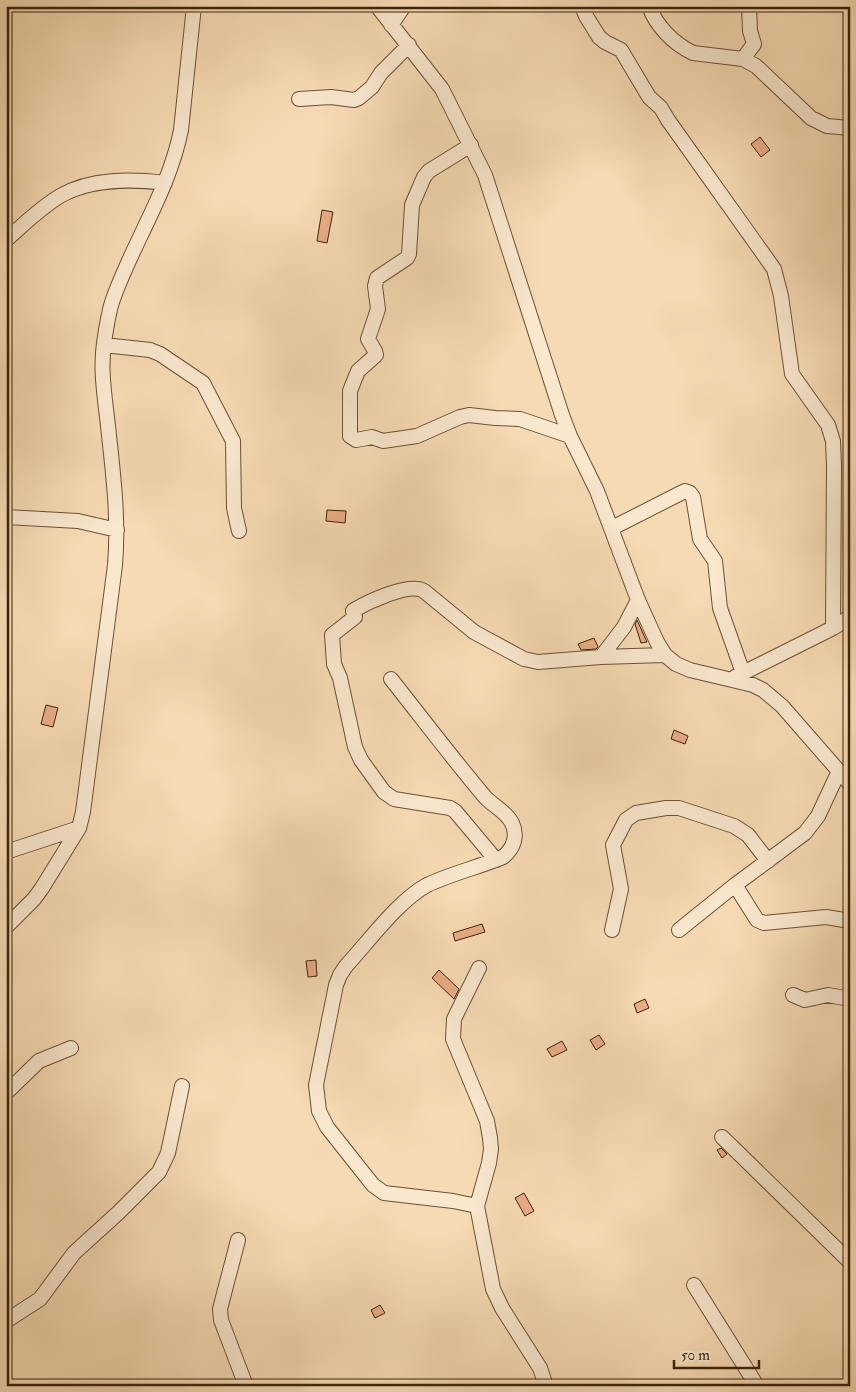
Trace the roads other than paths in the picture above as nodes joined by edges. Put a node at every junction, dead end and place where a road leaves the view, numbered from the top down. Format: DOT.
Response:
graph roads {
  1 [pos="194,6"];
  2 [pos="377,6"];
  3 [pos="404,6"];
  4 [pos="582,6"];
  5 [pos="649,6"];
  6 [pos="748,6"];
  7 [pos="391,25"];
  8 [pos="409,46"];
  9 [pos="743,60"];
  10 [pos="299,99"];
  11 [pos="850,128"];
  12 [pos="471,145"];
  13 [pos="166,183"];
  14 [pos="6,240"];
  15 [pos="104,345"];
  16 [pos="570,436"];
  17 [pos="6,517"];
  18 [pos="612,528"];
  19 [pos="117,530"];
  20 [pos="239,531"];
  21 [pos="638,600"];
  22 [pos="850,617"];
  23 [pos="834,628"];
  24 [pos="665,654"];
  25 [pos="601,657"];
  26 [pos="742,673"];
  27 [pos="391,679"];
  28 [pos="730,680"];
  29 [pos="838,771"];
  30 [pos="850,784"];
  31 [pos="79,828"];
  32 [pos="6,852"];
  33 [pos="496,860"];
  34 [pos="768,861"];
  35 [pos="735,884"];
  36 [pos="850,921"];
  37 [pos="6,927"];
  38 [pos="612,930"];
  39 [pos="679,930"];
  40 [pos="478,968"];
  41 [pos="793,995"];
  42 [pos="850,1000"];
  43 [pos="71,1048"];
  44 [pos="182,1086"];
  45 [pos="6,1093"];
  46 [pos="722,1137"];
  47 [pos="477,1206"];
  48 [pos="238,1240"];
  49 [pos="850,1262"];
  50 [pos="694,1285"];
  51 [pos="6,1321"];
  52 [pos="246,1386"];
  53 [pos="546,1386"];
  54 [pos="757,1386"];
  1 -- 13 [label="street"];
  2 -- 7 [label="street"];
  3 -- 7 [label="street"];
  4 -- 23 [label="street"];
  5 -- 9 [label="street"];
  6 -- 9 [label="street"];
  7 -- 8 [label="street"];
  8 -- 10 [label="street"];
  8 -- 12 [label="street"];
  9 -- 11 [label="street"];
  12 -- 16 [label="street"];
  12 -- 16 [label="street"];
  13 -- 14 [label="street"];
  13 -- 15 [label="street"];
  15 -- 19 [label="street"];
  15 -- 20 [label="street"];
  16 -- 18 [label="street"];
  17 -- 19 [label="street"];
  18 -- 21 [label="street"];
  18 -- 26 [label="street"];
  19 -- 31 [label="street"];
  21 -- 24 [label="street"];
  21 -- 25 [label="street"];
  22 -- 23 [label="street"];
  23 -- 26 [label="street"];
  24 -- 25 [label="street"];
  24 -- 28 [label="street"];
  25 -- 33 [label="street"];
  26 -- 28 [label="street"];
  27 -- 33 [label="street"];
  28 -- 29 [label="street"];
  29 -- 30 [label="street"];
  29 -- 34 [label="street"];
  31 -- 32 [label="street"];
  31 -- 37 [label="street"];
  33 -- 47 [label="street"];
  34 -- 35 [label="street"];
  34 -- 38 [label="street"];
  35 -- 36 [label="street"];
  35 -- 39 [label="street"];
  40 -- 47 [label="street"];
  41 -- 42 [label="street"];
  43 -- 45 [label="street"];
  44 -- 51 [label="street"];
  46 -- 49 [label="street"];
  47 -- 53 [label="street"];
  48 -- 52 [label="street"];
  50 -- 54 [label="street"];
}
